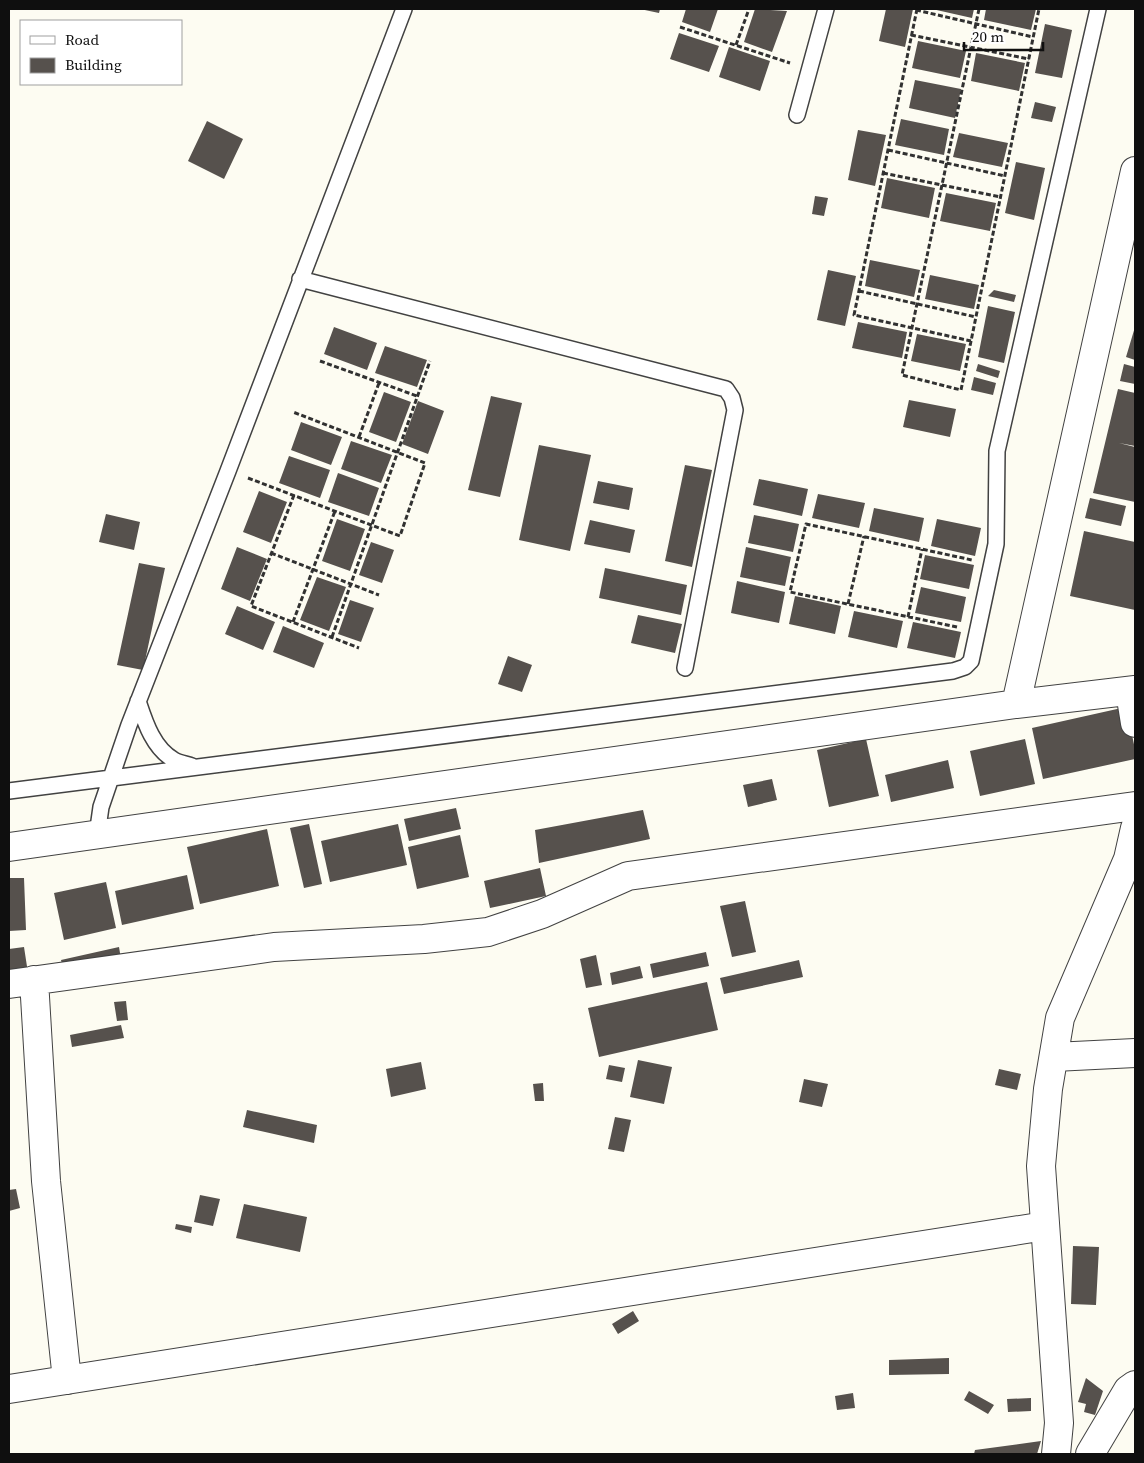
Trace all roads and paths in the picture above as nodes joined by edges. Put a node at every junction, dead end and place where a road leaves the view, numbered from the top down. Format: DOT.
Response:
graph roads {
  1 [pos="404,9"];
  2 [pos="749,9"];
  3 [pos="826,9"];
  4 [pos="979,9"];
  5 [pos="1039,9"];
  6 [pos="1098,9"];
  7 [pos="916,10"];
  8 [pos="976,24"];
  9 [pos="680,27"];
  10 [pos="911,35"];
  11 [pos="1034,37"];
  12 [pos="736,45"];
  13 [pos="971,47"];
  14 [pos="1029,59"];
  15 [pos="809,69"];
  16 [pos="797,115"];
  17 [pos="888,150"];
  18 [pos="947,163"];
  19 [pos="1135,171"];
  20 [pos="883,173"];
  21 [pos="1005,176"];
  22 [pos="942,185"];
  23 [pos="1000,198"];
  24 [pos="300,279"];
  25 [pos="859,291"];
  26 [pos="917,304"];
  27 [pos="976,317"];
  28 [pos="912,328"];
  29 [pos="971,341"];
  30 [pos="430,360"];
  31 [pos="320,361"];
  32 [pos="722,373"];
  33 [pos="379,382"];
  34 [pos="710,384"];
  35 [pos="417,396"];
  36 [pos="293,412"];
  37 [pos="359,437"];
  38 [pos="396,452"];
  39 [pos="228,471"];
  40 [pos="294,495"];
  41 [pos="335,511"];
  42 [pos="371,525"];
  43 [pos="864,536"];
  44 [pos="922,549"];
  45 [pos="271,553"];
  46 [pos="992,565"];
  47 [pos="313,569"];
  48 [pos="350,583"];
  49 [pos="379,595"];
  50 [pos="848,604"];
  51 [pos="908,616"];
  52 [pos="293,622"];
  53 [pos="977,631"];
  54 [pos="332,637"];
  55 [pos="359,648"];
  56 [pos="685,668"];
  57 [pos="1132,691"];
  58 [pos="138,701"];
  59 [pos="1016,704"];
  60 [pos="1135,723"];
  61 [pos="196,767"];
  62 [pos="111,778"];
  63 [pos="10,790"];
  64 [pos="1135,806"];
  65 [pos="1135,828"];
  66 [pos="97,835"];
  67 [pos="9,847"];
  68 [pos="21,982"];
  69 [pos="1135,1053"];
  70 [pos="1054,1057"];
  71 [pos="1046,1226"];
  72 [pos="67,1380"];
  73 [pos="1135,1385"];
  74 [pos="9,1389"];
  75 [pos="1056,1454"];
  76 [pos="1090,1454"];
  1 -- 24 [label="lane"];
  2 -- 12 [label="path"];
  3 -- 15 [label="lane"];
  4 -- 8 [label="path"];
  5 -- 11 [label="path"];
  6 -- 46 [label="lane"];
  7 -- 8 [label="path"];
  7 -- 10 [label="path"];
  8 -- 11 [label="path"];
  8 -- 13 [label="path"];
  9 -- 12 [label="path"];
  10 -- 13 [label="path"];
  10 -- 17 [label="path"];
  11 -- 14 [label="path"];
  12 -- 15 [label="path"];
  13 -- 14 [label="path"];
  13 -- 18 [label="path"];
  14 -- 21 [label="path"];
  15 -- 16 [label="lane"];
  17 -- 18 [label="path"];
  17 -- 20 [label="path"];
  18 -- 21 [label="path"];
  18 -- 22 [label="path"];
  19 -- 59 [label="street"];
  20 -- 22 [label="path"];
  20 -- 25 [label="path"];
  21 -- 23 [label="path"];
  22 -- 23 [label="path"];
  22 -- 26 [label="path"];
  23 -- 27 [label="path"];
  24 -- 34 [label="lane"];
  24 -- 39 [label="lane"];
  25 -- 26 [label="path"];
  25 -- 28 [label="path"];
  26 -- 27 [label="path"];
  26 -- 28 [label="path"];
  27 -- 29 [label="path"];
  28 -- 29 [label="path"];
  28 -- 29 [label="path"];
  30 -- 35 [label="path"];
  31 -- 33 [label="path"];
  32 -- 34 [label="lane"];
  33 -- 35 [label="path"];
  33 -- 37 [label="path"];
  34 -- 56 [label="lane"];
  35 -- 38 [label="path"];
  36 -- 37 [label="path"];
  37 -- 38 [label="path"];
  38 -- 42 [label="path"];
  38 -- 42 [label="path"];
  39 -- 40 [label="path"];
  39 -- 58 [label="lane"];
  40 -- 41 [label="path"];
  40 -- 45 [label="path"];
  41 -- 42 [label="path"];
  41 -- 47 [label="path"];
  42 -- 48 [label="path"];
  43 -- 44 [label="path"];
  43 -- 50 [label="path"];
  43 -- 50 [label="path"];
  44 -- 46 [label="path"];
  44 -- 51 [label="path"];
  45 -- 47 [label="path"];
  45 -- 52 [label="path"];
  46 -- 53 [label="lane"];
  47 -- 48 [label="path"];
  47 -- 52 [label="path"];
  48 -- 49 [label="path"];
  48 -- 54 [label="path"];
  50 -- 51 [label="path"];
  51 -- 53 [label="path"];
  52 -- 54 [label="path"];
  53 -- 61 [label="lane"];
  54 -- 55 [label="path"];
  57 -- 59 [label="street"];
  57 -- 60 [label="street"];
  58 -- 61 [label="lane"];
  58 -- 62 [label="lane"];
  59 -- 66 [label="street"];
  61 -- 62 [label="lane"];
  62 -- 63 [label="lane"];
  62 -- 66 [label="lane"];
  64 -- 68 [label="street"];
  65 -- 70 [label="street"];
  66 -- 67 [label="street"];
  68 -- 72 [label="street"];
  69 -- 70 [label="street"];
  70 -- 71 [label="street"];
  71 -- 72 [label="street"];
  71 -- 75 [label="street"];
  72 -- 74 [label="street"];
  73 -- 76 [label="street"];
}
